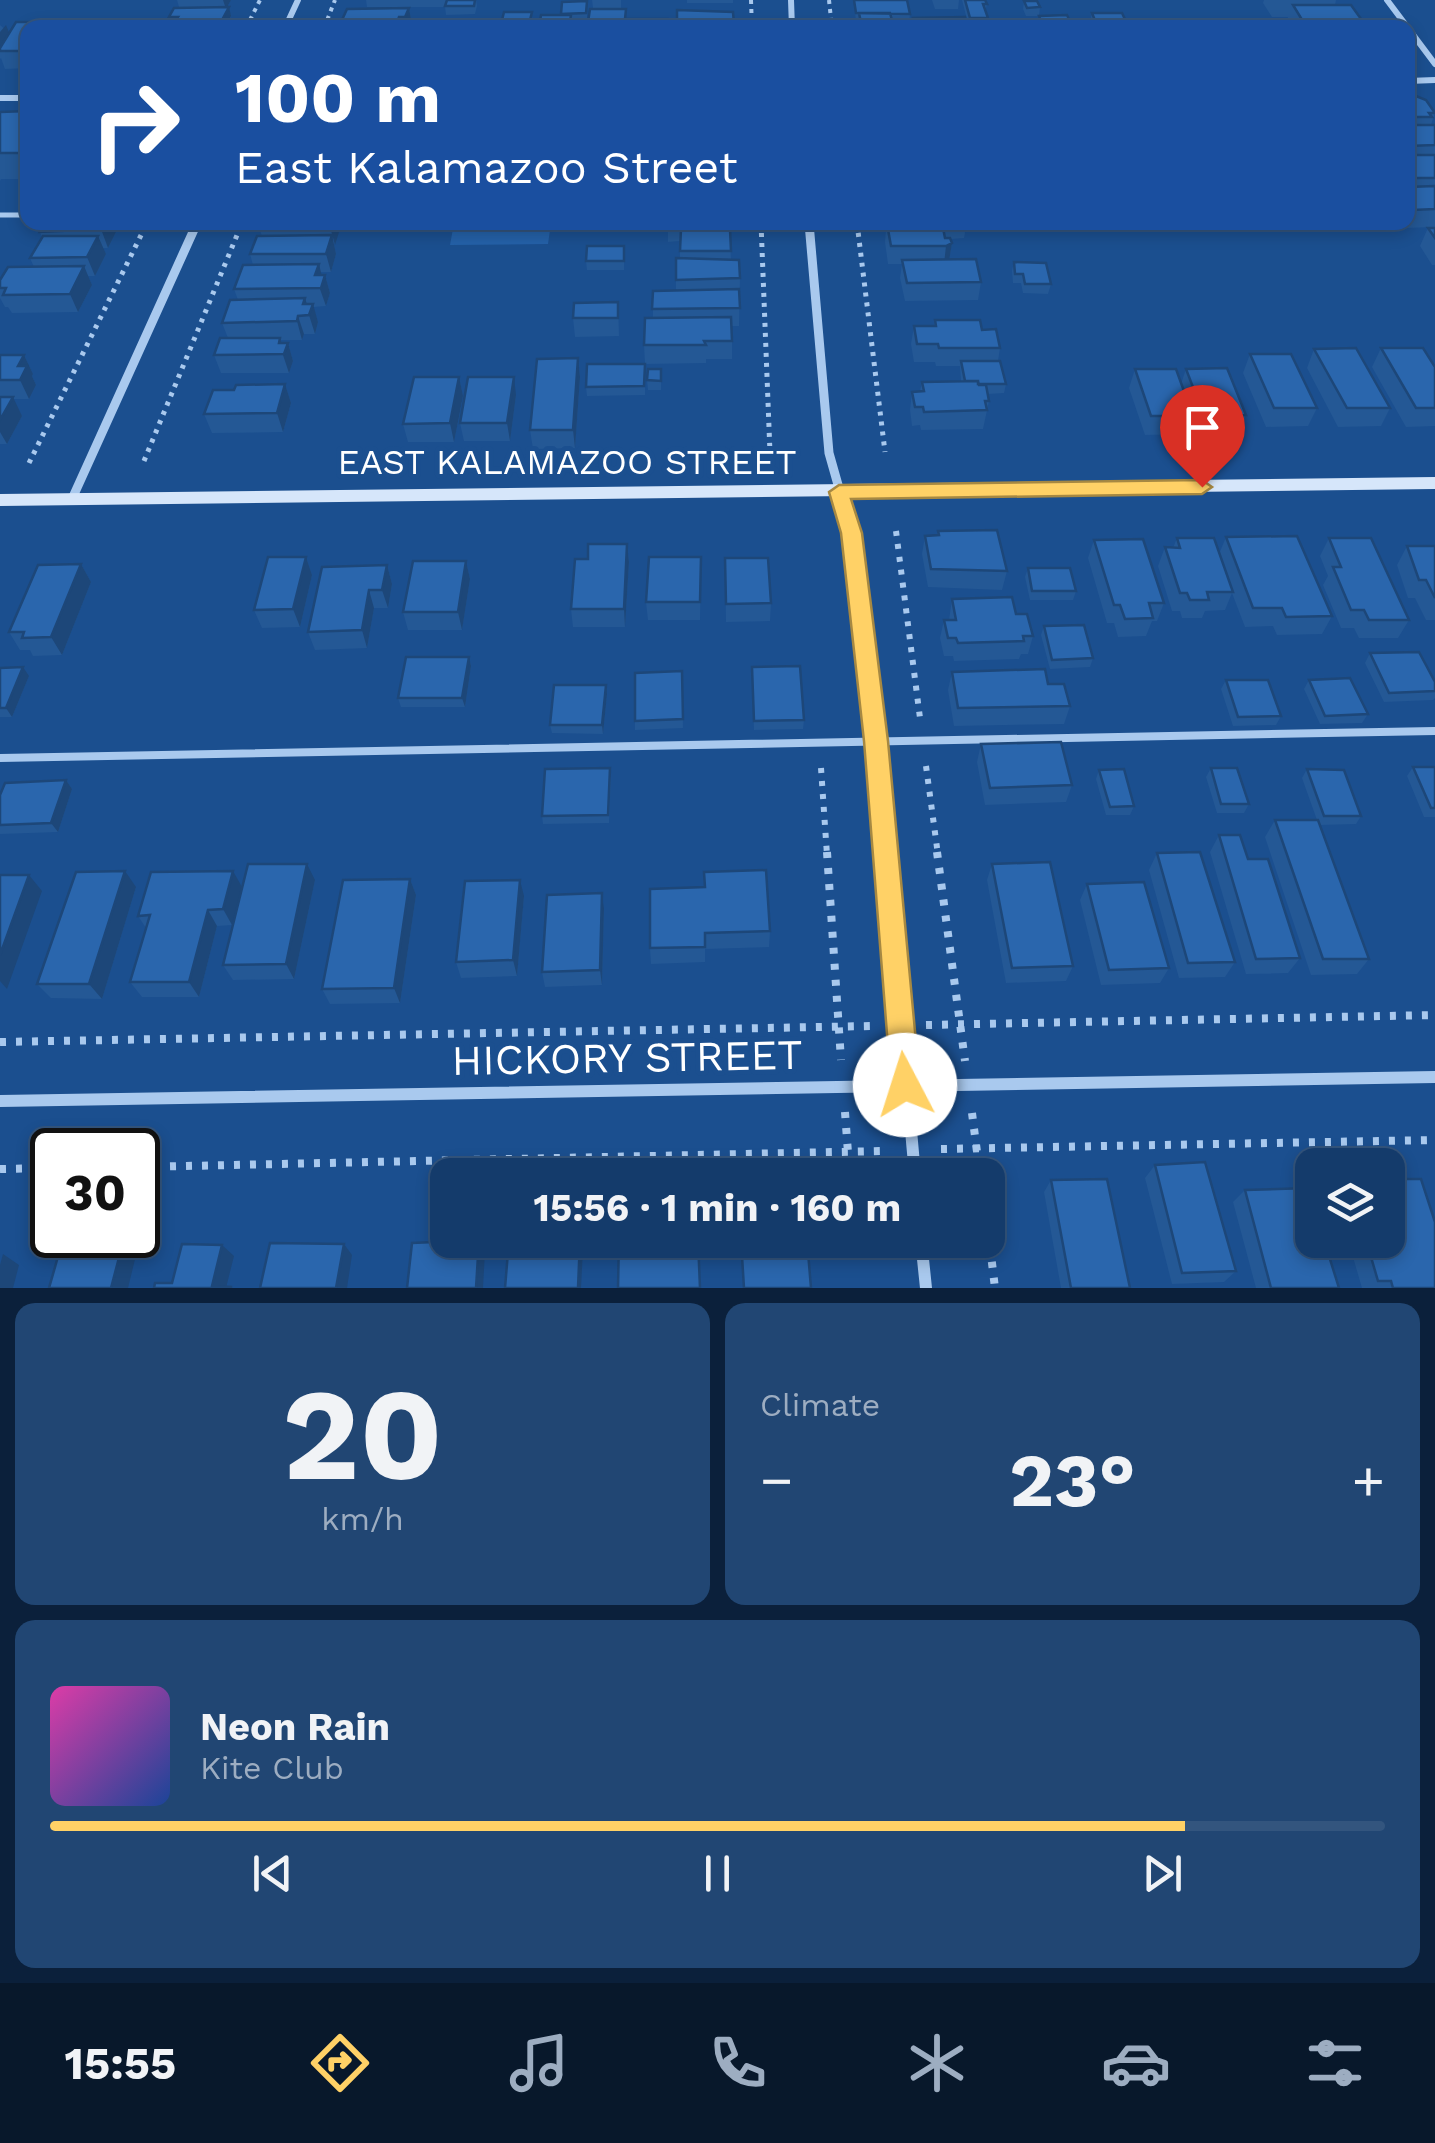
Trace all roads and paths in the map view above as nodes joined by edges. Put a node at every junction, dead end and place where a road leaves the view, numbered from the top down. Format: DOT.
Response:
graph roads {
  1 [pos="1415,37"];
  2 [pos="1435,64"];
  3 [pos="144,230"];
  4 [pos="194,230"];
  5 [pos="240,230"];
  6 [pos="760,230"];
  7 [pos="810,230"];
  8 [pos="858,230"];
  9 [pos="885,452"];
  10 [pos="770,453"];
  11 [pos="144,461"];
  12 [pos="29,464"];
  13 [pos="1435,483"];
  14 [pos="839,492"];
  15 [pos="72,498"];
  16 [pos="0,500"];
  17 [pos="896,531"];
  18 [pos="1435,731"];
  19 [pos="923,740"];
  20 [pos="876,741"];
  21 [pos="820,742"];
  22 [pos="0,758"];
  23 [pos="1435,1015"];
  24 [pos="961,1024"];
  25 [pos="900,1025"];
  26 [pos="838,1026"];
  27 [pos="0,1042"];
  28 [pos="1435,1077"];
  29 [pos="968,1084"];
  30 [pos="905,1085"];
  31 [pos="843,1086"];
  32 [pos="0,1101"];
  33 [pos="1435,1140"];
  34 [pos="976,1147"];
  35 [pos="912,1150"];
  36 [pos="848,1152"];
  37 [pos="913,1158"];
  38 [pos="978,1158"];
  39 [pos="160,1166"];
  40 [pos="30,1168"];
  41 [pos="0,1169"];
  42 [pos="923,1258"];
  43 [pos="991,1258"];
  44 [pos="926,1288"];
  45 [pos="995,1288"];
  1 -- 2 [label="street"];
  3 -- 12 [label="path"];
  4 -- 15 [label="street"];
  5 -- 11 [label="path"];
  6 -- 10 [label="path"];
  7 -- 14 [label="street"];
  8 -- 9 [label="path"];
  13 -- 14 [label="street, EAST KALAMAZOO STREET"];
  14 -- 15 [label="street, EAST KALAMAZOO STREET"];
  14 -- 20 [label="street"];
  15 -- 16 [label="street, EAST KALAMAZOO STREET"];
  17 -- 19 [label="path"];
  18 -- 19 [label="lane"];
  19 -- 20 [label="lane"];
  19 -- 24 [label="path"];
  20 -- 21 [label="lane"];
  20 -- 25 [label="street"];
  21 -- 22 [label="lane"];
  21 -- 26 [label="path"];
  23 -- 24 [label="path"];
  24 -- 25 [label="path"];
  24 -- 29 [label="path"];
  25 -- 26 [label="path"];
  25 -- 30 [label="street"];
  26 -- 27 [label="path"];
  26 -- 31 [label="path"];
  28 -- 29 [label="street, HICKORY STREET"];
  29 -- 30 [label="street, HICKORY STREET"];
  29 -- 34 [label="path"];
  30 -- 31 [label="street, HICKORY STREET"];
  30 -- 35 [label="street"];
  31 -- 32 [label="street, HICKORY STREET"];
  31 -- 36 [label="path"];
  33 -- 34 [label="path"];
  34 -- 35 [label="path"];
  34 -- 38 [label="path"];
  35 -- 36 [label="path"];
  35 -- 37 [label="street"];
  36 -- 39 [label="path"];
  40 -- 41 [label="path"];
  42 -- 44 [label="street"];
  43 -- 45 [label="path"];
}
